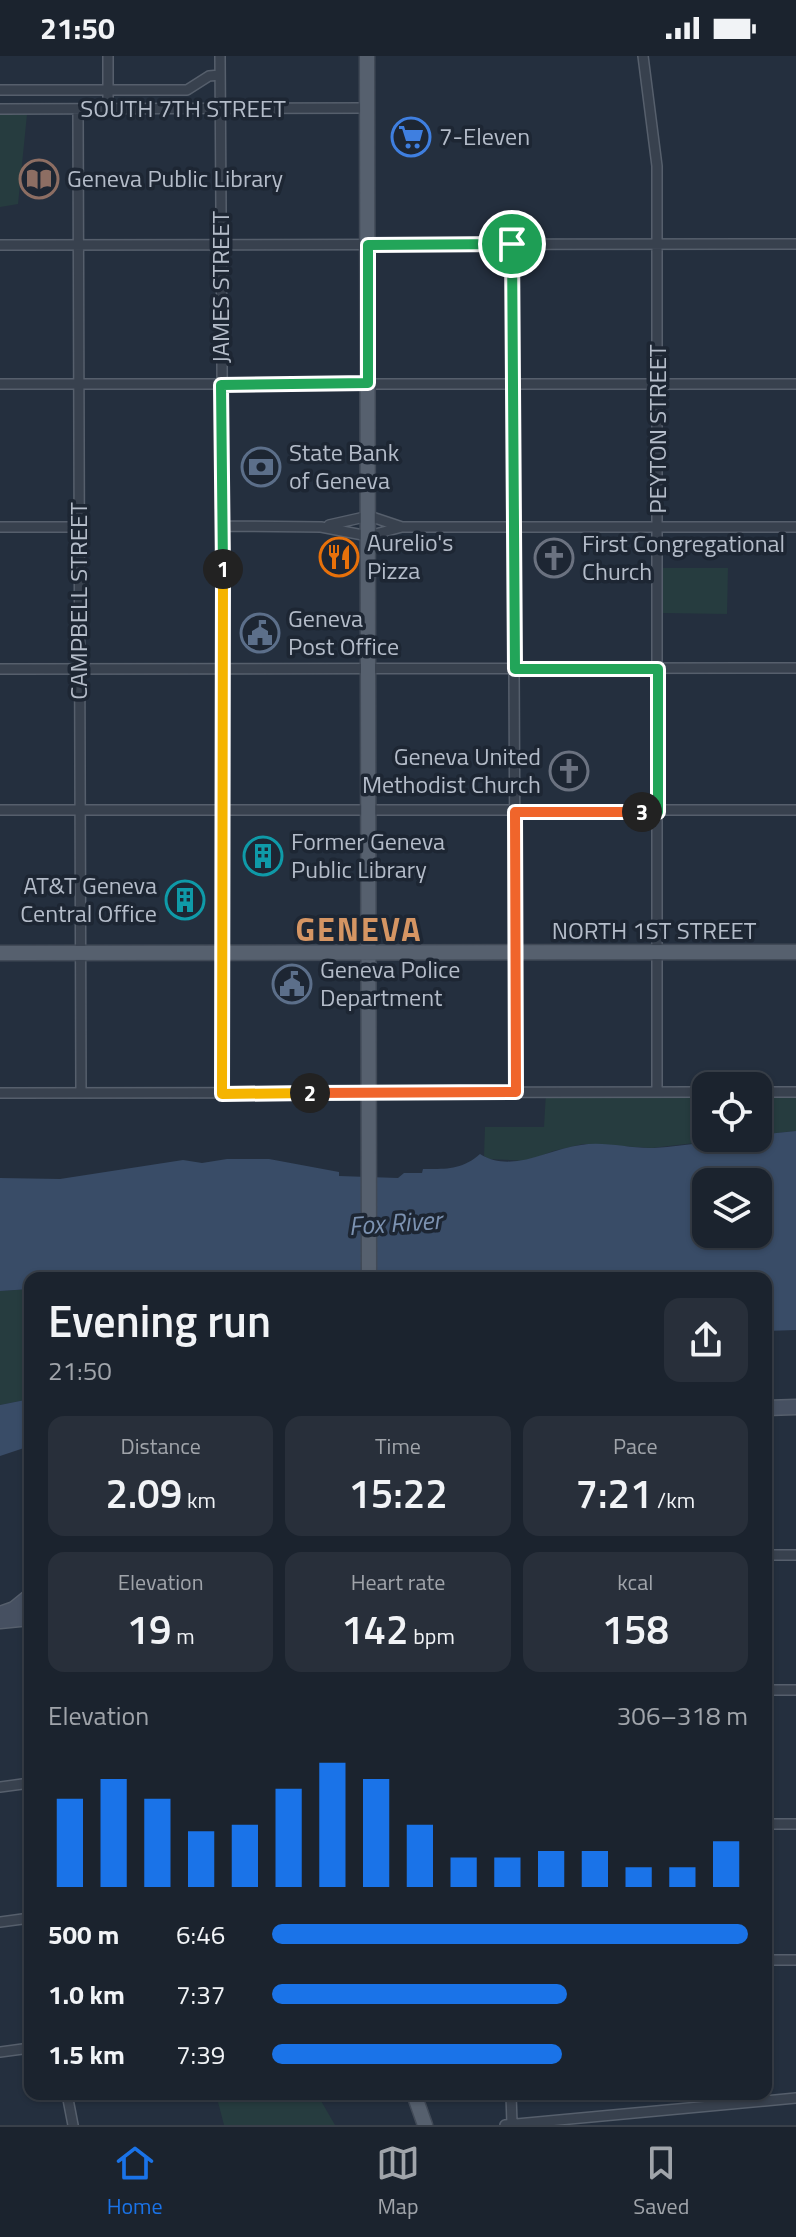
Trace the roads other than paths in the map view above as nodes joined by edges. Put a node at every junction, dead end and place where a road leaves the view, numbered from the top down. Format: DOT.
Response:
graph roads {
  1 [pos="108,56"];
  2 [pos="220,56"];
  3 [pos="367,56"];
  4 [pos="643,56"];
  5 [pos="220,75"];
  6 [pos="108,89"];
  7 [pos="0,90"];
  8 [pos="367,108"];
  9 [pos="0,109"];
  10 [pos="78,109"];
  11 [pos="108,109"];
  12 [pos="220,109"];
  13 [pos="512,244"];
  14 [pos="658,244"];
  15 [pos="796,244"];
  16 [pos="0,245"];
  17 [pos="79,245"];
  18 [pos="221,245"];
  19 [pos="368,245"];
  20 [pos="368,383"];
  21 [pos="658,383"];
  22 [pos="0,384"];
  23 [pos="79,384"];
  24 [pos="514,384"];
  25 [pos="796,384"];
  26 [pos="221,385"];
  27 [pos="369,516"];
  28 [pos="223,526"];
  29 [pos="514,526"];
  30 [pos="658,526"];
  31 [pos="0,527"];
  32 [pos="78,527"];
  33 [pos="321,527"];
  34 [pos="402,527"];
  35 [pos="796,527"];
  36 [pos="368,536"];
  37 [pos="367,668"];
  38 [pos="796,668"];
  39 [pos="0,669"];
  40 [pos="80,669"];
  41 [pos="224,669"];
  42 [pos="515,669"];
  43 [pos="658,669"];
  44 [pos="0,810"];
  45 [pos="80,810"];
  46 [pos="796,810"];
  47 [pos="221,811"];
  48 [pos="367,811"];
  49 [pos="515,812"];
  50 [pos="658,812"];
  51 [pos="367,952"];
  52 [pos="796,952"];
  53 [pos="0,953"];
  54 [pos="80,953"];
  55 [pos="221,953"];
  56 [pos="515,953"];
  57 [pos="658,953"];
  58 [pos="516,1092"];
  59 [pos="657,1092"];
  60 [pos="692,1092"];
  61 [pos="772,1092"];
  62 [pos="796,1092"];
  63 [pos="0,1093"];
  64 [pos="81,1093"];
  65 [pos="368,1093"];
  66 [pos="222,1094"];
  67 [pos="369,1272"];
  68 [pos="796,1407"];
  69 [pos="772,1408"];
  70 [pos="772,1555"];
  71 [pos="796,1555"];
  72 [pos="24,1601"];
  73 [pos="0,1614"];
  74 [pos="24,1619"];
  75 [pos="0,1621"];
  76 [pos="772,1690"];
  77 [pos="796,1690"];
  78 [pos="24,1784"];
  79 [pos="0,1787"];
  80 [pos="772,1824"];
  81 [pos="796,1824"];
  82 [pos="24,1919"];
  83 [pos="0,1922"];
  84 [pos="772,1960"];
  85 [pos="796,1960"];
  86 [pos="24,2049"];
  87 [pos="0,2052"];
  88 [pos="796,2098"];
  89 [pos="68,2100"];
  90 [pos="416,2100"];
  91 [pos="511,2100"];
  92 [pos="697,2100"];
  93 [pos="697,2107"];
  94 [pos="512,2124"];
  95 [pos="73,2125"];
  96 [pos="425,2125"];
  97 [pos="505,2125"];
  1 -- 6 [label="street"];
  2 -- 5 [label="street, JAMES STREET"];
  3 -- 8 [label="main road"];
  4 -- 14 [label="street, PEYTON STREET"];
  5 -- 6 [label="street"];
  5 -- 12 [label="street, JAMES STREET"];
  6 -- 7 [label="street"];
  6 -- 11 [label="street"];
  8 -- 12 [label="street, SOUTH 7TH STREET"];
  8 -- 19 [label="main road"];
  9 -- 10 [label="street, SOUTH 7TH STREET"];
  10 -- 11 [label="street, SOUTH 7TH STREET"];
  10 -- 17 [label="street, CAMPBELL STREET"];
  11 -- 12 [label="street, SOUTH 7TH STREET"];
  12 -- 18 [label="street, JAMES STREET"];
  13 -- 14 [label="street"];
  13 -- 19 [label="street"];
  13 -- 24 [label="street"];
  14 -- 15 [label="street"];
  14 -- 21 [label="street, PEYTON STREET"];
  16 -- 17 [label="street"];
  17 -- 18 [label="street"];
  17 -- 23 [label="street, CAMPBELL STREET"];
  18 -- 19 [label="street"];
  18 -- 26 [label="street, JAMES STREET"];
  19 -- 20 [label="main road"];
  20 -- 24 [label="street"];
  20 -- 26 [label="street"];
  20 -- 27 [label="main road"];
  21 -- 24 [label="street"];
  21 -- 25 [label="street"];
  21 -- 30 [label="street, PEYTON STREET"];
  22 -- 23 [label="street"];
  23 -- 26 [label="street"];
  23 -- 32 [label="street, CAMPBELL STREET"];
  24 -- 29 [label="street"];
  26 -- 28 [label="street, JAMES STREET"];
  27 -- 33 [label="street"];
  27 -- 34 [label="street"];
  27 -- 36 [label="main road"];
  28 -- 33 [label="street"];
  28 -- 41 [label="street, JAMES STREET"];
  29 -- 30 [label="street"];
  29 -- 34 [label="street"];
  29 -- 42 [label="street"];
  30 -- 35 [label="street"];
  30 -- 43 [label="street, PEYTON STREET"];
  31 -- 32 [label="street"];
  32 -- 40 [label="street, CAMPBELL STREET"];
  33 -- 36 [label="street"];
  34 -- 36 [label="street"];
  36 -- 37 [label="main road"];
  37 -- 41 [label="street"];
  37 -- 42 [label="street"];
  37 -- 48 [label="main road"];
  38 -- 43 [label="street"];
  39 -- 40 [label="street"];
  40 -- 41 [label="street"];
  40 -- 45 [label="street, CAMPBELL STREET"];
  41 -- 47 [label="street, JAMES STREET"];
  42 -- 43 [label="street"];
  42 -- 49 [label="street"];
  43 -- 50 [label="street, PEYTON STREET"];
  44 -- 45 [label="street"];
  45 -- 47 [label="street"];
  45 -- 54 [label="street, CAMPBELL STREET"];
  46 -- 50 [label="street"];
  47 -- 48 [label="street"];
  47 -- 55 [label="street, JAMES STREET"];
  48 -- 49 [label="street"];
  48 -- 51 [label="main road"];
  49 -- 50 [label="street"];
  49 -- 56 [label="street"];
  50 -- 57 [label="street, PEYTON STREET"];
  51 -- 55 [label="main road, NORTH 1ST STREET"];
  51 -- 56 [label="main road, NORTH 1ST STREET"];
  51 -- 65 [label="main road"];
  52 -- 57 [label="main road, NORTH 1ST STREET"];
  53 -- 54 [label="main road, NORTH 1ST STREET"];
  54 -- 55 [label="main road, NORTH 1ST STREET"];
  54 -- 64 [label="street, CAMPBELL STREET"];
  55 -- 66 [label="street, JAMES STREET"];
  56 -- 57 [label="main road, NORTH 1ST STREET"];
  56 -- 58 [label="street"];
  57 -- 59 [label="street, PEYTON STREET"];
  58 -- 59 [label="street"];
  58 -- 65 [label="street"];
  59 -- 60 [label="street"];
  61 -- 62 [label="street"];
  63 -- 64 [label="street"];
  64 -- 66 [label="street"];
  65 -- 66 [label="street"];
  65 -- 67 [label="main road"];
  68 -- 69 [label="main road"];
  70 -- 71 [label="street"];
  72 -- 73 [label="main road"];
  74 -- 75 [label="main road"];
  76 -- 77 [label="street"];
  78 -- 79 [label="street"];
  80 -- 81 [label="street"];
  82 -- 83 [label="street"];
  84 -- 85 [label="street"];
  86 -- 87 [label="street"];
  88 -- 93 [label="street"];
  89 -- 95 [label="street"];
  90 -- 96 [label="main road"];
  91 -- 94 [label="street"];
  92 -- 93 [label="street"];
  93 -- 94 [label="street"];
  94 -- 97 [label="street"];
}
